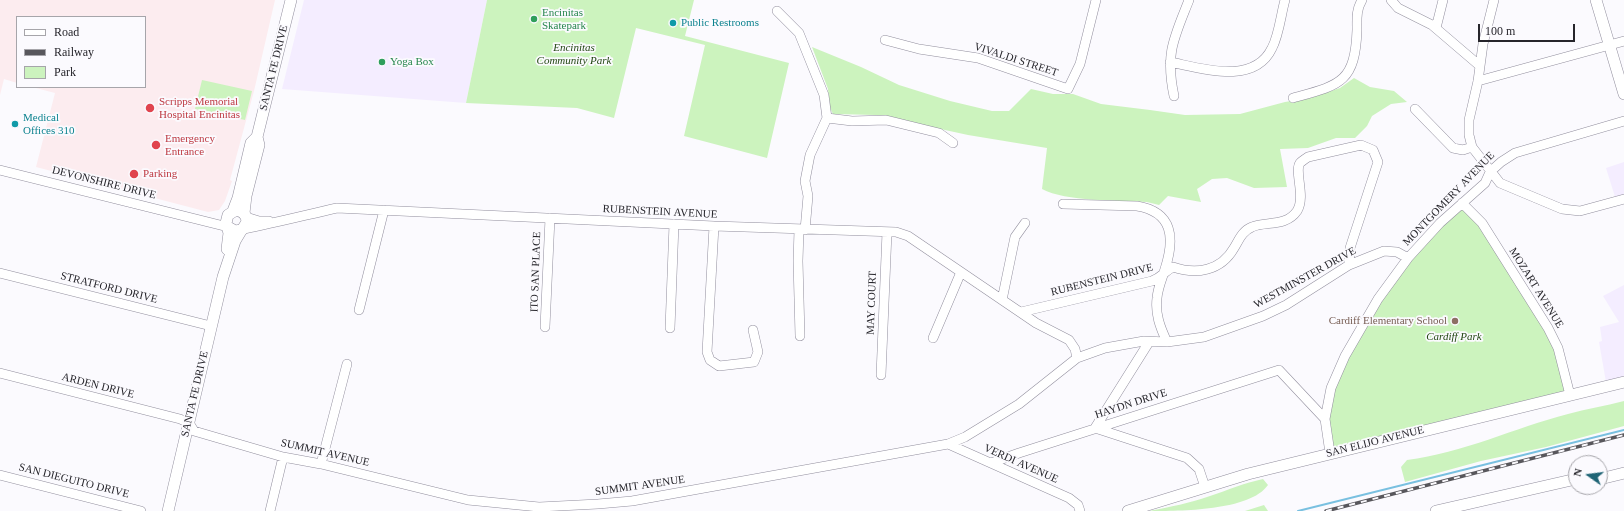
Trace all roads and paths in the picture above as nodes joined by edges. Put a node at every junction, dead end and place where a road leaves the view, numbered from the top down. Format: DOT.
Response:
graph roads {
  1 [pos="291,0"];
  2 [pos="1096,0"];
  3 [pos="1189,0"];
  4 [pos="1285,0"];
  5 [pos="1362,0"];
  6 [pos="1390,0"];
  7 [pos="1442,0"];
  8 [pos="1495,0"];
  9 [pos="1596,0"];
  10 [pos="777,12"];
  11 [pos="1436,28"];
  12 [pos="885,40"];
  13 [pos="1624,41"];
  14 [pos="1610,45"];
  15 [pos="1170,62"];
  16 [pos="1480,66"];
  17 [pos="1478,81"];
  18 [pos="1624,94"];
  19 [pos="1174,96"];
  20 [pos="1293,98"];
  21 [pos="1415,109"];
  22 [pos="827,118"];
  23 [pos="1624,121"];
  24 [pos="953,143"];
  25 [pos="1472,147"];
  26 [pos="0,170"];
  27 [pos="1490,172"];
  28 [pos="1624,199"];
  29 [pos="1462,203"];
  30 [pos="1063,204"];
  31 [pos="384,210"];
  32 [pos="238,214"];
  33 [pos="550,218"];
  34 [pos="202,220"];
  35 [pos="276,221"];
  36 [pos="1025,223"];
  37 [pos="674,224"];
  38 [pos="714,226"];
  39 [pos="228,227"];
  40 [pos="242,230"];
  41 [pos="802,230"];
  42 [pos="887,232"];
  43 [pos="1408,258"];
  44 [pos="1349,265"];
  45 [pos="961,272"];
  46 [pos="0,273"];
  47 [pos="223,277"];
  48 [pos="1162,277"];
  49 [pos="1002,300"];
  50 [pos="359,310"];
  51 [pos="1021,312"];
  52 [pos="211,326"];
  53 [pos="545,327"];
  54 [pos="670,328"];
  55 [pos="753,330"];
  56 [pos="800,336"];
  57 [pos="933,338"];
  58 [pos="1150,342"];
  59 [pos="1167,342"];
  60 [pos="1077,358"];
  61 [pos="347,364"];
  62 [pos="0,373"];
  63 [pos="881,375"];
  64 [pos="1624,382"];
  65 [pos="1570,395"];
  66 [pos="1326,419"];
  67 [pos="188,423"];
  68 [pos="1095,428"];
  69 [pos="948,444"];
  70 [pos="1330,453"];
  71 [pos="283,457"];
  72 [pos="991,463"];
  73 [pos="321,464"];
  74 [pos="1624,468"];
  75 [pos="1608,472"];
  76 [pos="1624,473"];
  77 [pos="0,475"];
  78 [pos="1608,477"];
  79 [pos="1568,482"];
  80 [pos="1205,487"];
  81 [pos="141,511"];
  82 [pos="168,511"];
  83 [pos="270,511"];
  84 [pos="1080,511"];
  85 [pos="1128,511"];
  86 [pos="1436,511"];
  1 -- 32 [label="main road, SANTA FE DRIVE"];
  2 -- 12 [label="street, VIVALDI STREET"];
  3 -- 15 [label="street"];
  4 -- 15 [label="street"];
  5 -- 20 [label="street"];
  6 -- 11 [label="street"];
  7 -- 11 [label="street"];
  8 -- 16 [label="street"];
  9 -- 14 [label="main road"];
  10 -- 22 [label="street"];
  11 -- 16 [label="street"];
  13 -- 14 [label="street"];
  14 -- 17 [label="street"];
  14 -- 18 [label="main road"];
  15 -- 19 [label="street"];
  16 -- 17 [label="street"];
  17 -- 25 [label="street"];
  21 -- 25 [label="street"];
  22 -- 24 [label="street"];
  22 -- 41 [label="street"];
  23 -- 27 [label="street, MONTGOMERY AVENUE"];
  25 -- 27 [label="street"];
  26 -- 34 [label="street, DEVONSHIRE DRIVE"];
  27 -- 28 [label="street"];
  27 -- 29 [label="street, MONTGOMERY AVENUE"];
  29 -- 43 [label="street, MONTGOMERY AVENUE"];
  29 -- 65 [label="street, MOZART AVENUE"];
  30 -- 48 [label="street"];
  31 -- 33 [label="street, RUBENSTEIN AVENUE"];
  31 -- 35 [label="street, RUBENSTEIN AVENUE"];
  31 -- 50 [label="street"];
  32 -- 34 [label="street, DEVONSHIRE DRIVE"];
  32 -- 35 [label="street, RUBENSTEIN AVENUE"];
  32 -- 39 [label="main road, SANTA FE DRIVE"];
  32 -- 40 [label="main road, SANTA FE DRIVE"];
  33 -- 37 [label="street, RUBENSTEIN AVENUE"];
  33 -- 53 [label="street, ITO SAN PLACE"];
  34 -- 39 [label="street, DEVONSHIRE DRIVE"];
  35 -- 40 [label="street, RUBENSTEIN AVENUE"];
  36 -- 49 [label="street"];
  37 -- 38 [label="street, RUBENSTEIN AVENUE"];
  37 -- 54 [label="street"];
  38 -- 41 [label="street, RUBENSTEIN AVENUE"];
  38 -- 55 [label="street"];
  39 -- 40 [label="main road"];
  39 -- 47 [label="main road, SANTA FE DRIVE"];
  40 -- 47 [label="main road, SANTA FE DRIVE"];
  41 -- 42 [label="street, RUBENSTEIN AVENUE"];
  41 -- 56 [label="street"];
  42 -- 45 [label="street, RUBENSTEIN AVENUE"];
  42 -- 63 [label="street, MAY COURT"];
  43 -- 44 [label="street, WESTMINSTER DRIVE"];
  43 -- 66 [label="street, MONTGOMERY AVENUE"];
  44 -- 48 [label="street, RUBENSTEIN DRIVE"];
  44 -- 59 [label="street, WESTMINSTER DRIVE"];
  45 -- 49 [label="street, RUBENSTEIN AVENUE"];
  45 -- 57 [label="street"];
  46 -- 52 [label="street, STRATFORD DRIVE"];
  47 -- 52 [label="main road, SANTA FE DRIVE"];
  48 -- 51 [label="street, RUBENSTEIN DRIVE"];
  48 -- 59 [label="street"];
  49 -- 51 [label="street, RUBENSTEIN AVENUE"];
  51 -- 60 [label="street"];
  52 -- 67 [label="main road, SANTA FE DRIVE"];
  58 -- 59 [label="street, WESTMINSTER DRIVE"];
  58 -- 60 [label="street, WESTMINSTER DRIVE"];
  58 -- 68 [label="street"];
  60 -- 69 [label="street, SUMMIT AVENUE"];
  61 -- 73 [label="street"];
  62 -- 67 [label="street, ARDEN DRIVE"];
  64 -- 65 [label="main road, SAN ELIJO AVENUE"];
  65 -- 70 [label="main road, SAN ELIJO AVENUE"];
  66 -- 68 [label="street, HAYDN DRIVE"];
  66 -- 70 [label="street, MONTGOMERY AVENUE"];
  67 -- 71 [label="street, SUMMIT AVENUE"];
  67 -- 82 [label="main road, SANTA FE DRIVE"];
  68 -- 72 [label="street, HAYDN DRIVE"];
  68 -- 80 [label="street"];
  69 -- 72 [label="street, VERDI AVENUE"];
  69 -- 73 [label="street, SUMMIT AVENUE"];
  70 -- 80 [label="main road, SAN ELIJO AVENUE"];
  71 -- 73 [label="street, SUMMIT AVENUE"];
  71 -- 83 [label="street"];
  72 -- 84 [label="street, VERDI AVENUE"];
  74 -- 75 [label="main road"];
  76 -- 78 [label="main road"];
  77 -- 81 [label="street, SAN DIEGUITO DRIVE"];
  79 -- 86 [label="main road"];
  80 -- 85 [label="main road, SAN ELIJO AVENUE"];
}
